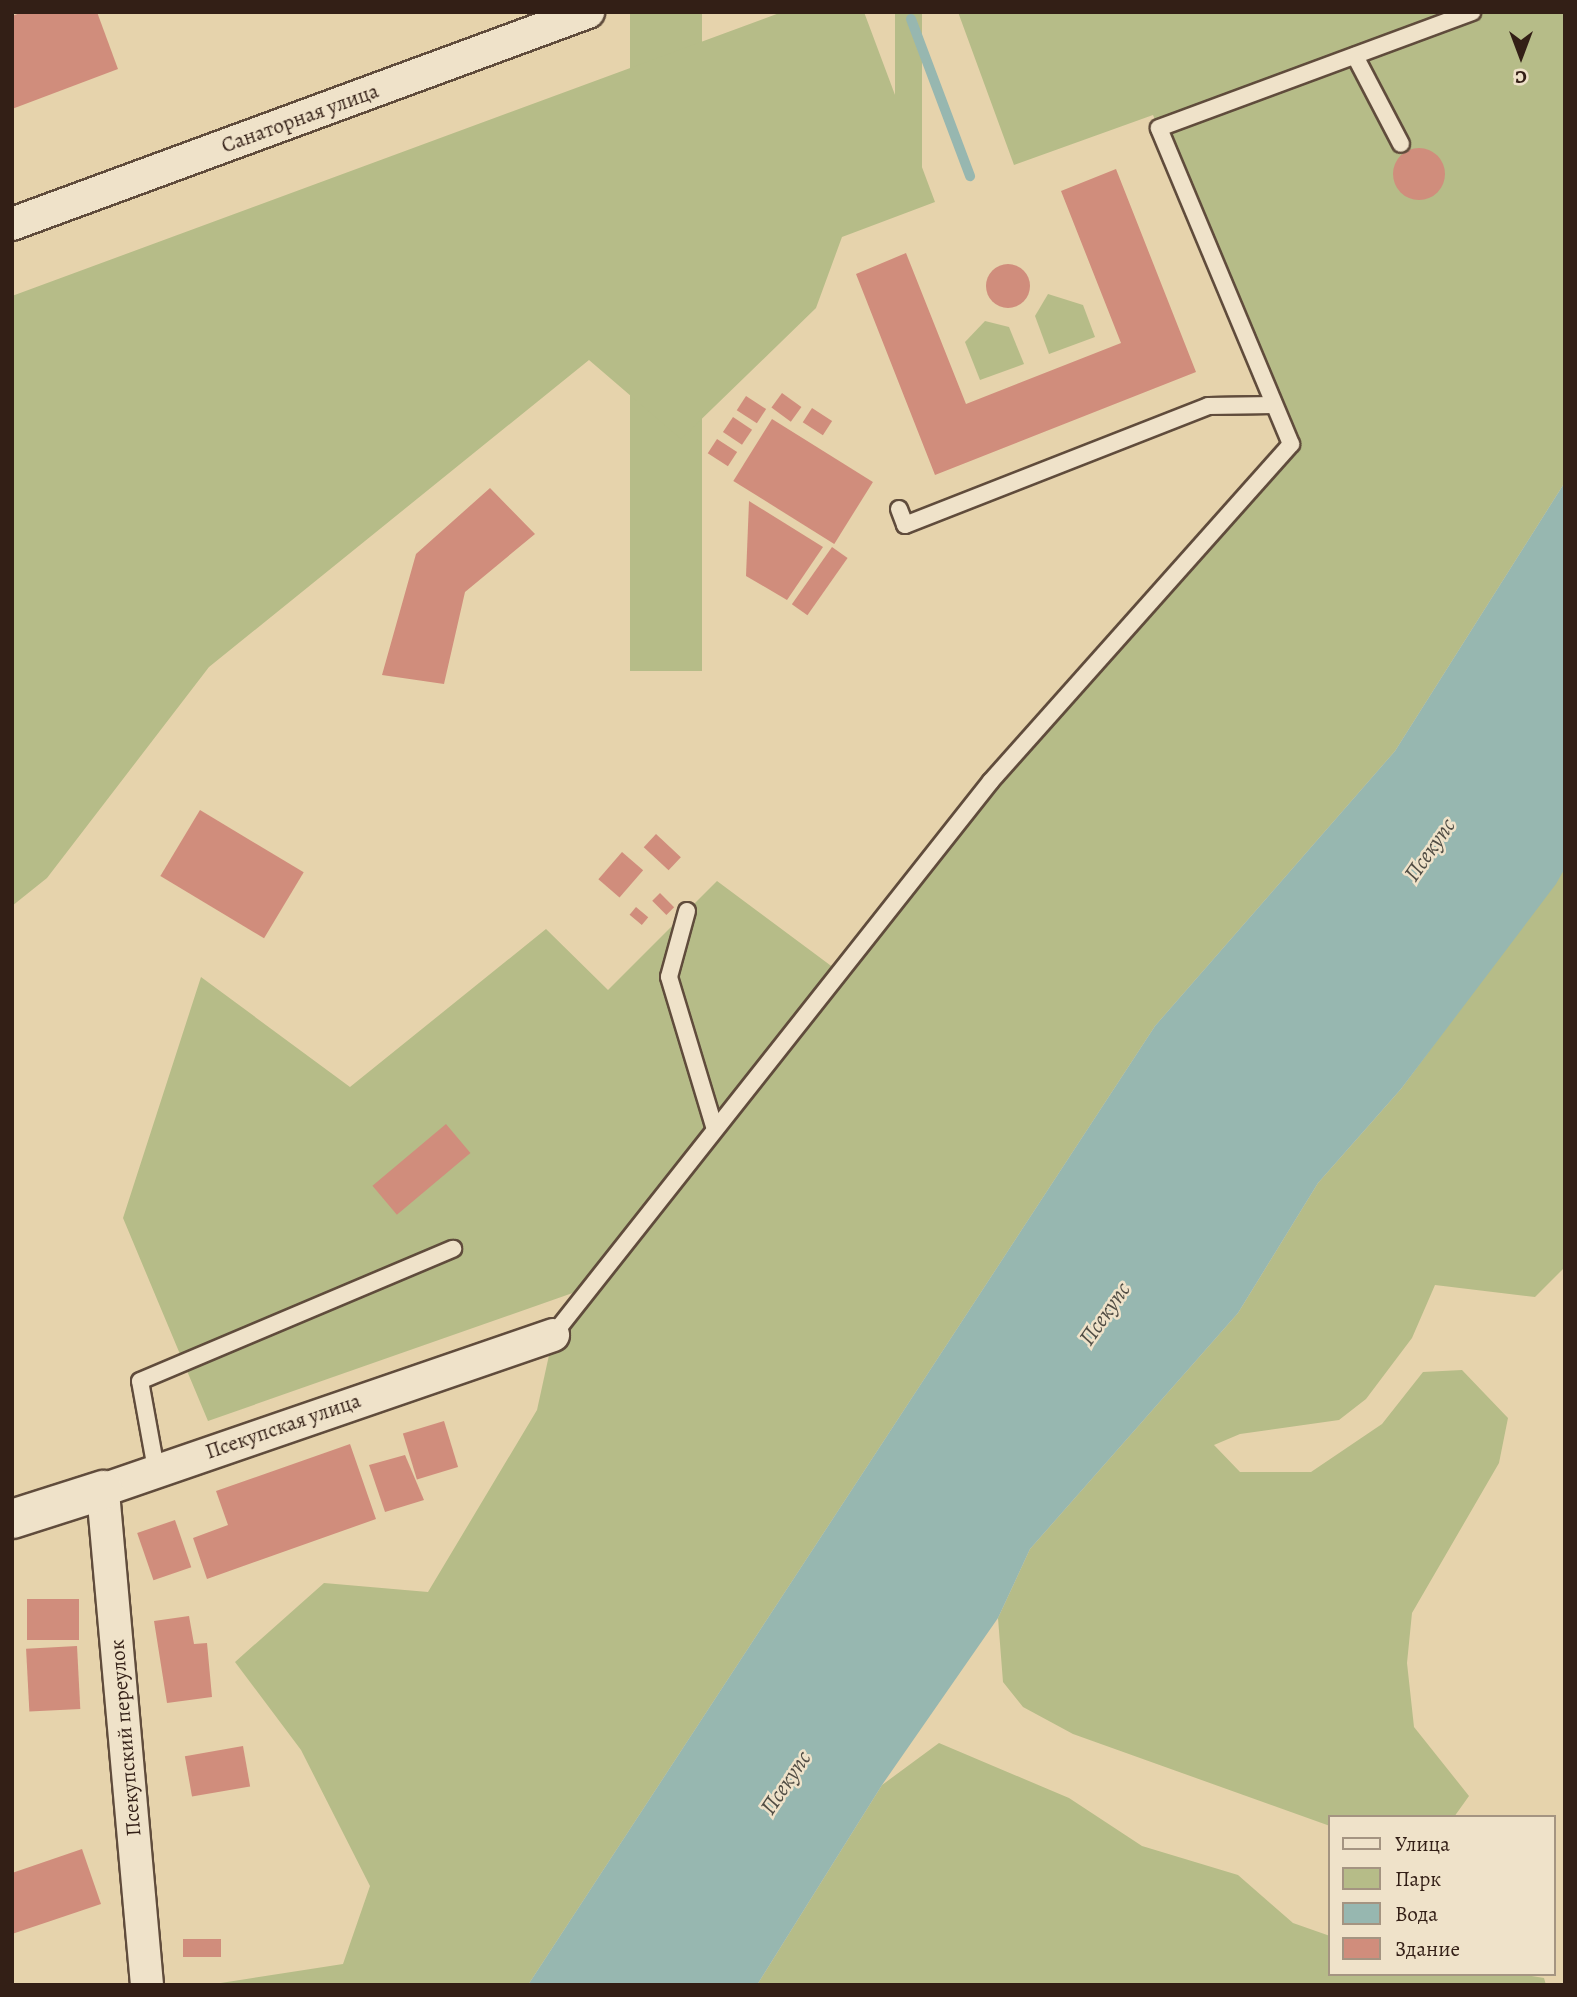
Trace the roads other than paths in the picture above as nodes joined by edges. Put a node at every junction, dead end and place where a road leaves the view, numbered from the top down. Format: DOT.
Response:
graph roads {
  1 [pos="588,12"];
  2 [pos="1472,12"];
  3 [pos="1355,56"];
  4 [pos="1402,144"];
  5 [pos="12,224"];
  6 [pos="1275,405"];
  7 [pos="900,509"];
  8 [pos="687,912"];
  9 [pos="715,1126"];
  10 [pos="453,1249"];
  11 [pos="553,1335"];
  12 [pos="156,1469"];
  13 [pos="103,1490"];
  14 [pos="12,1519"];
  15 [pos="147,1985"];
  1 -- 5 [label="street, Санаторная улица"];
  2 -- 3 [label="lane"];
  3 -- 4 [label="lane"];
  3 -- 6 [label="lane"];
  6 -- 7 [label="lane"];
  6 -- 9 [label="lane"];
  8 -- 9 [label="lane"];
  9 -- 11 [label="lane"];
  10 -- 12 [label="lane"];
  11 -- 12 [label="street, Псекупская улица"];
  12 -- 13 [label="street, Псекупская улица"];
  13 -- 14 [label="street, Псекупская улица"];
  13 -- 15 [label="street, Псекупский переулок"];
}
